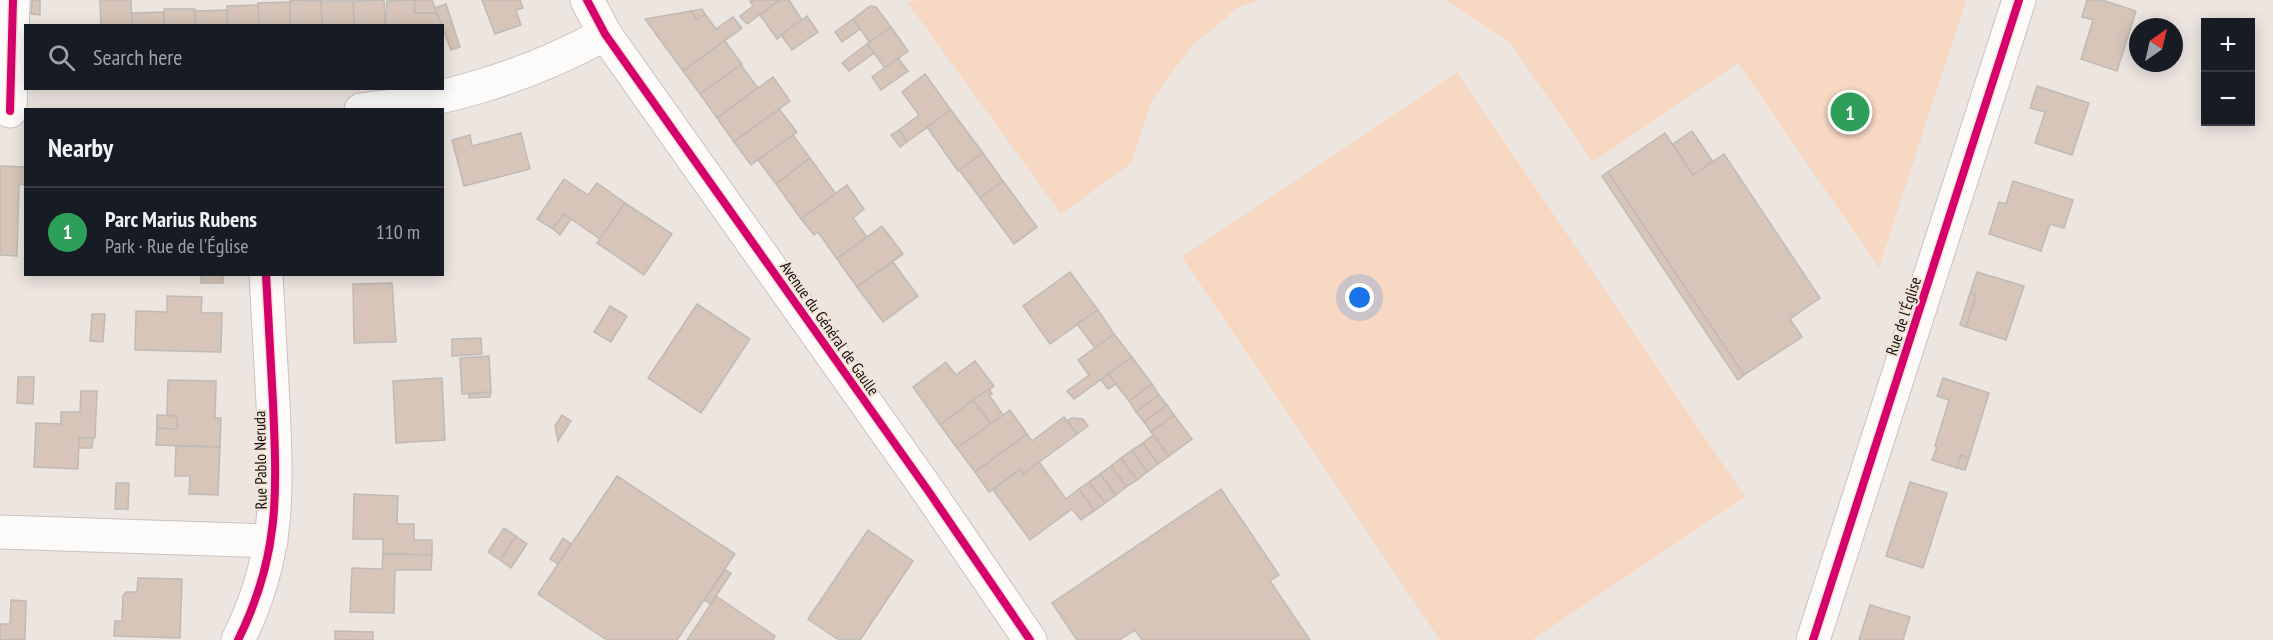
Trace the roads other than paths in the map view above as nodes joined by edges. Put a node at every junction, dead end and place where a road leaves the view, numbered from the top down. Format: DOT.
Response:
graph roads {
  1 [pos="13,0"];
  2 [pos="586,0"];
  3 [pos="2019,0"];
  4 [pos="605,34"];
  5 [pos="374,108"];
  6 [pos="12,111"];
  7 [pos="266,276"];
  8 [pos="0,532"];
  9 [pos="271,541"];
  10 [pos="238,640"];
  11 [pos="1030,640"];
  12 [pos="1813,640"];
  1 -- 6 [label="street"];
  2 -- 4 [label="street, Avenue du Général de Gaulle"];
  3 -- 12 [label="street, Rue de l'Église"];
  4 -- 5 [label="street"];
  4 -- 11 [label="street, Avenue du Général de Gaulle"];
  7 -- 9 [label="street, Rue Pablo Neruda"];
  8 -- 9 [label="street"];
  9 -- 10 [label="street, Rue Pablo Neruda"];
}
